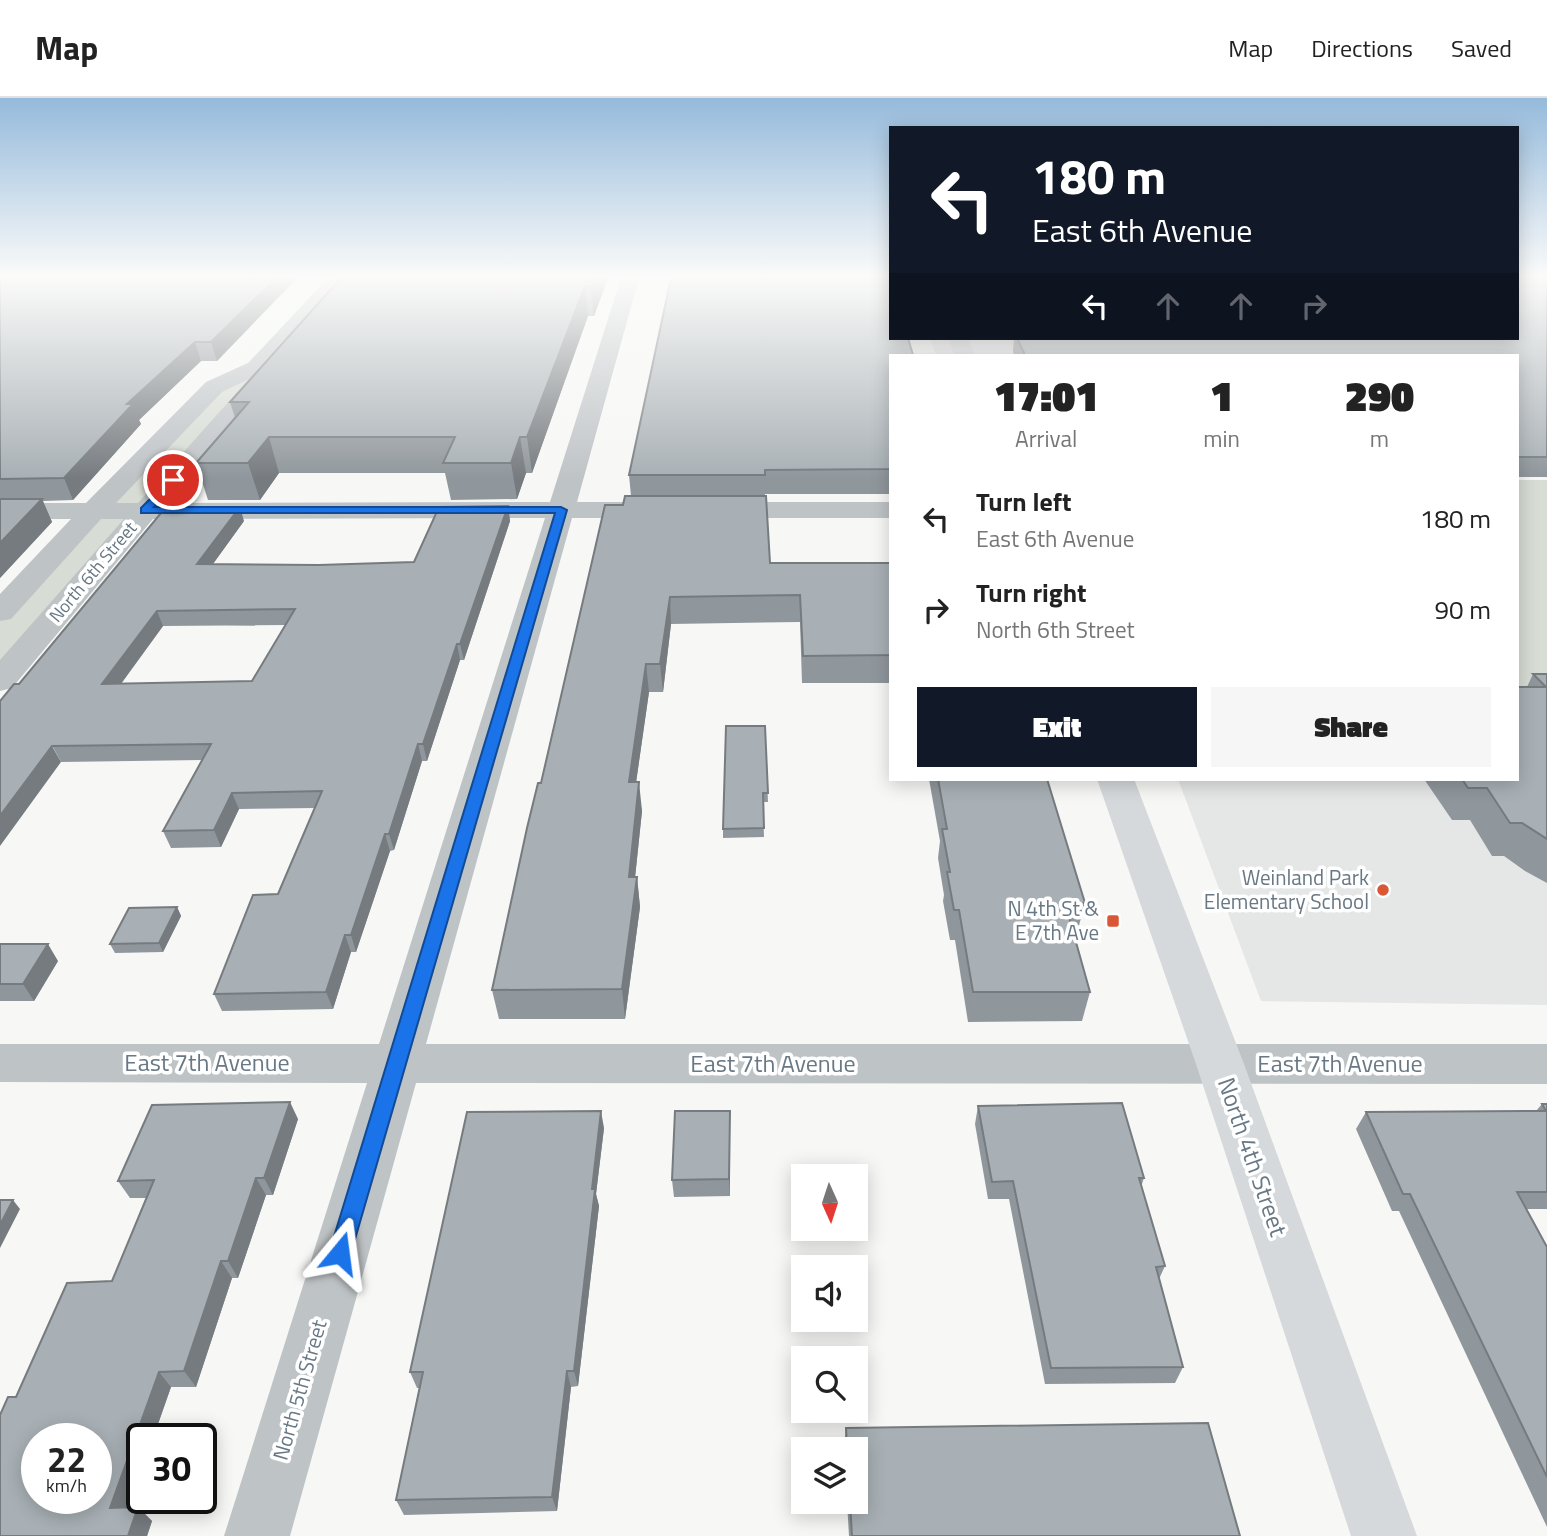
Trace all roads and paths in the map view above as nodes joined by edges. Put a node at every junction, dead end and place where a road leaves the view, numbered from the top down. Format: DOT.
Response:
graph roads {
  1 [pos="277,345"];
  2 [pos="610,345"];
  3 [pos="256,368"];
  4 [pos="561,510"];
  5 [pos="889,510"];
  6 [pos="0,511"];
  7 [pos="93,511"];
  8 [pos="145,511"];
  9 [pos="0,612"];
  10 [pos="0,681"];
  11 [pos="1116,781"];
  12 [pos="0,1063"];
  13 [pos="396,1063"];
  14 [pos="1220,1064"];
  15 [pos="1547,1064"];
  16 [pos="257,1536"];
  17 [pos="1384,1536"];
  1 -- 3 [label="street, North 6th Street"];
  2 -- 4 [label="street, North 5th Street"];
  3 -- 7 [label="street, North 6th Street"];
  3 -- 8 [label="street, North 6th Street"];
  4 -- 5 [label="street"];
  4 -- 8 [label="street"];
  4 -- 13 [label="street, North 5th Street"];
  6 -- 7 [label="street"];
  7 -- 8 [label="street"];
  7 -- 9 [label="street, North 6th Street"];
  8 -- 10 [label="street, North 6th Street"];
  11 -- 14 [label="main road, North 4th Street"];
  12 -- 13 [label="street, East 7th Avenue"];
  13 -- 14 [label="street, East 7th Avenue"];
  13 -- 16 [label="street, North 5th Street"];
  14 -- 15 [label="street, East 7th Avenue"];
  14 -- 17 [label="main road, North 4th Street"];
}
